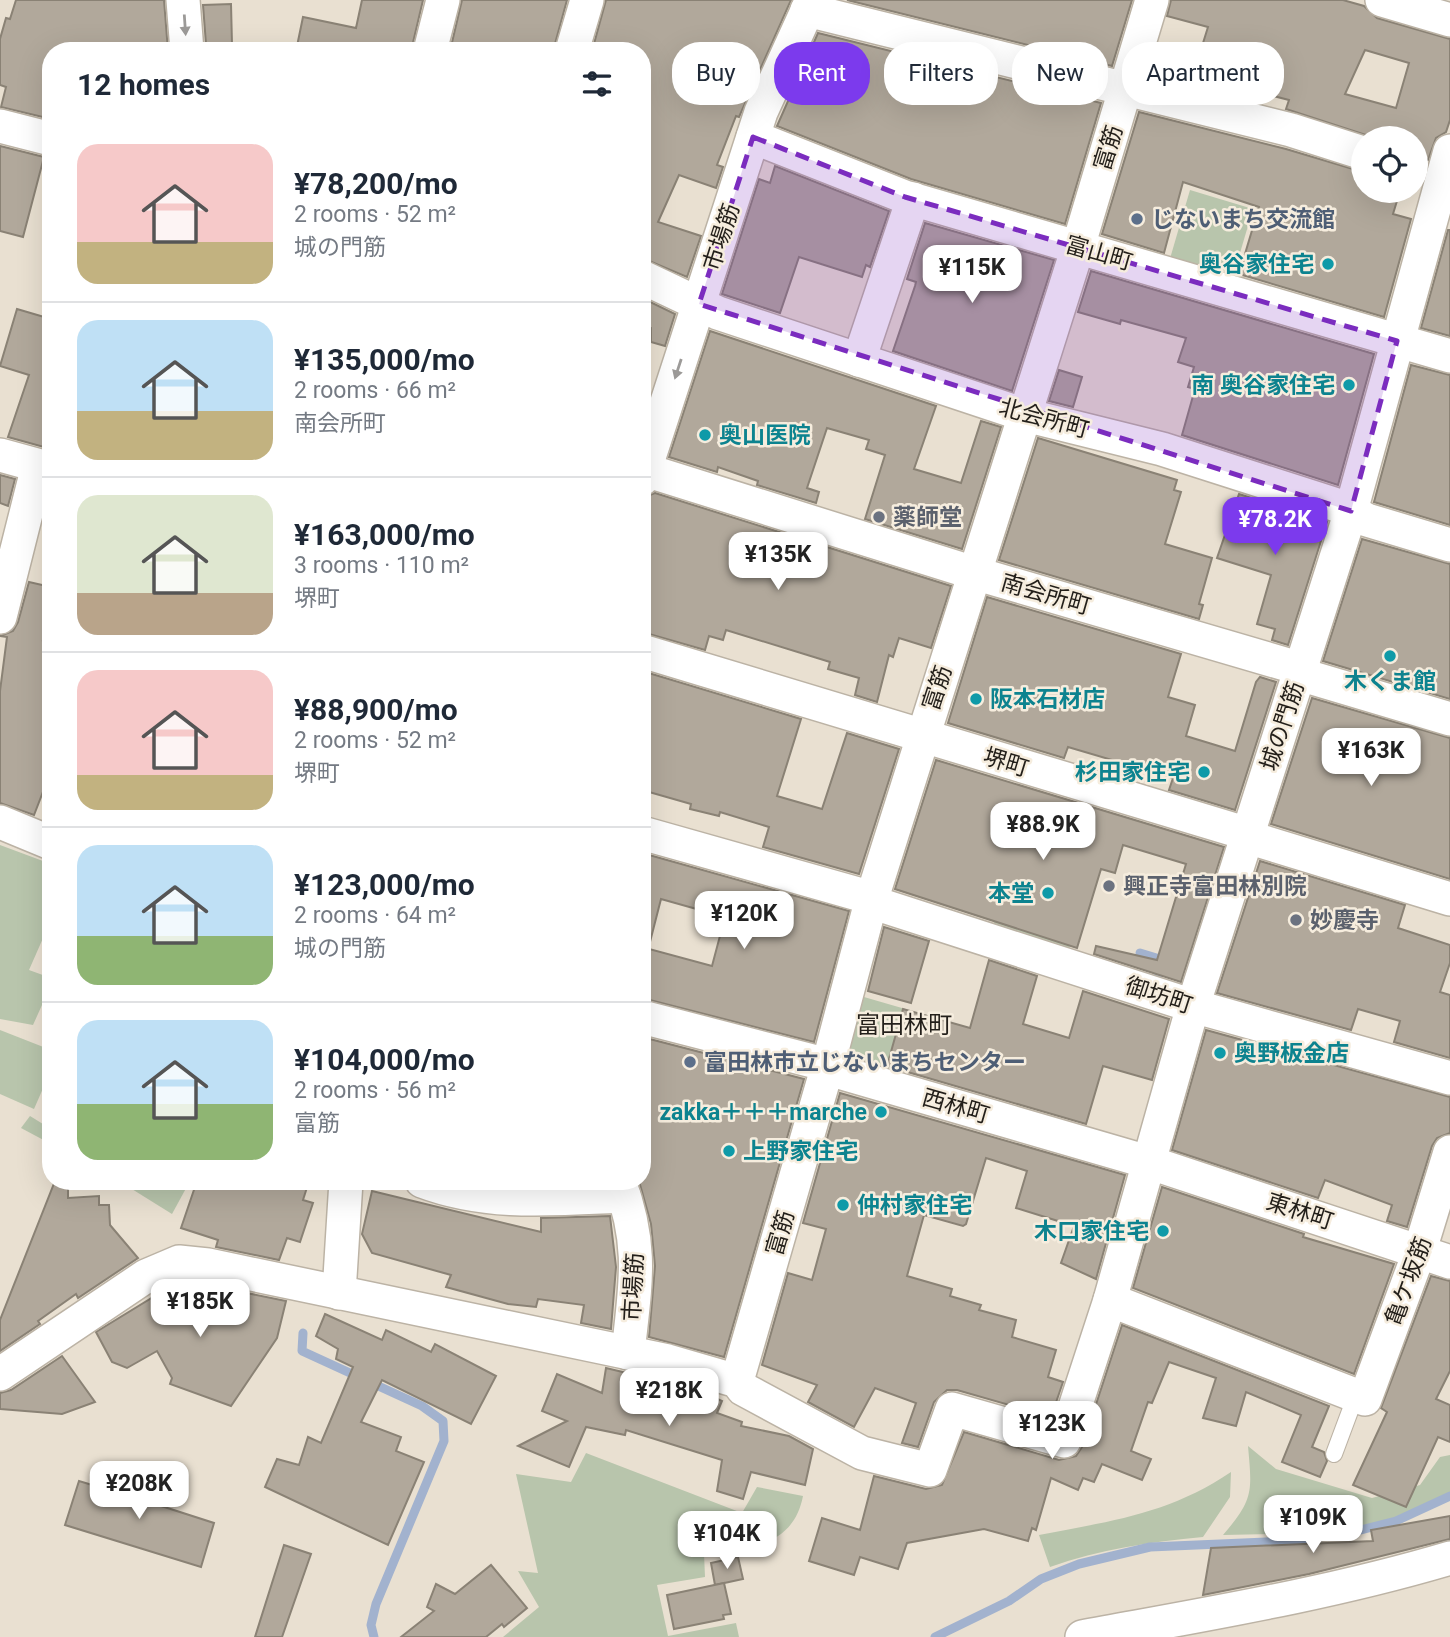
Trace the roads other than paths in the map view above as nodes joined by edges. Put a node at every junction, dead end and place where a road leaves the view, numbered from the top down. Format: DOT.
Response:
graph roads {
  1 [pos="183,0"];
  2 [pos="443,0"];
  3 [pos="587,0"];
  4 [pos="1152,0"];
  5 [pos="1382,0"];
  6 [pos="809,5"];
  7 [pos="1450,20"];
  8 [pos="186,42"];
  9 [pos="432,42"];
  10 [pos="575,42"];
  11 [pos="1140,42"];
  12 [pos="1122,87"];
  13 [pos="1122,101"];
  14 [pos="1193,105"];
  15 [pos="0,126"];
  16 [pos="42,137"];
  17 [pos="753,137"];
  18 [pos="1351,149"];
  19 [pos="1439,173"];
  20 [pos="913,199"];
  21 [pos="1078,247"];
  22 [pos="651,282"];
  23 [pos="699,304"];
  24 [pos="1397,341"];
  25 [pos="1450,356"];
  26 [pos="859,360"];
  27 [pos="1025,415"];
  28 [pos="651,449"];
  29 [pos="0,455"];
  30 [pos="42,466"];
  31 [pos="651,475"];
  32 [pos="42,477"];
  33 [pos="1351,511"];
  34 [pos="1450,545"];
  35 [pos="974,573"];
  36 [pos="0,617"];
  37 [pos="651,654"];
  38 [pos="1300,670"];
  39 [pos="1450,719"];
  40 [pos="921,737"];
  41 [pos="0,822"];
  42 [pos="1246,834"];
  43 [pos="651,836"];
  44 [pos="42,839"];
  45 [pos="1450,899"];
  46 [pos="871,900"];
  47 [pos="1193,1006"];
  48 [pos="651,1019"];
  49 [pos="828,1065"];
  50 [pos="1450,1078"];
  51 [pos="1450,1152"];
  52 [pos="1148,1162"];
  53 [pos="345,1190"];
  54 [pos="445,1190"];
  55 [pos="613,1190"];
  56 [pos="622,1190"];
  57 [pos="1435,1256"];
  58 [pos="339,1293"];
  59 [pos="1110,1300"];
  60 [pos="628,1353"];
  61 [pos="0,1374"];
  62 [pos="737,1381"];
  63 [pos="1356,1395"];
  64 [pos="1334,1454"];
  65 [pos="1450,1558"];
  66 [pos="1082,1637"];
  1 -- 8 [label="street, one-way"];
  2 -- 9 [label="street"];
  3 -- 10 [label="street"];
  4 -- 11 [label="street, 富筋"];
  5 -- 7 [label="street"];
  6 -- 12 [label="street"];
  6 -- 17 [label="street, 市場筋"];
  13 -- 21 [label="street, 富筋"];
  14 -- 18 [label="street"];
  15 -- 16 [label="street"];
  17 -- 20 [label="street, 富山町"];
  17 -- 23 [label="street, 市場筋"];
  19 -- 24 [label="street, 城の門筋"];
  20 -- 21 [label="street, 富山町"];
  20 -- 26 [label="street"];
  21 -- 24 [label="street, 富山町"];
  21 -- 27 [label="street, 富筋"];
  22 -- 23 [label="street, 北会所町"];
  23 -- 26 [label="street, 北会所町"];
  23 -- 28 [label="street, 市場筋, one-way"];
  24 -- 25 [label="street, 富山町"];
  24 -- 33 [label="street, 城の門筋"];
  26 -- 27 [label="street, 北会所町"];
  27 -- 33 [label="street, 北会所町"];
  27 -- 35 [label="street, 富筋"];
  29 -- 30 [label="street"];
  31 -- 35 [label="street, 南会所町"];
  32 -- 36 [label="street"];
  33 -- 34 [label="street, 北会所町"];
  33 -- 38 [label="street, 城の門筋"];
  35 -- 38 [label="street, 南会所町"];
  35 -- 40 [label="street, 富筋"];
  37 -- 40 [label="street, 堺町"];
  38 -- 39 [label="street, 南会所町"];
  38 -- 42 [label="street, 城の門筋"];
  40 -- 42 [label="street, 堺町"];
  40 -- 46 [label="street, 富筋"];
  41 -- 44 [label="street"];
  42 -- 45 [label="street, 堺町"];
  42 -- 47 [label="street, 城の門筋"];
  43 -- 46 [label="street, 御坊町"];
  46 -- 47 [label="street, 御坊町"];
  46 -- 49 [label="street, 富筋"];
  47 -- 50 [label="street, 御坊町"];
  47 -- 52 [label="street, 城の門筋"];
  48 -- 49 [label="street, 西林町"];
  49 -- 52 [label="street, 西林町"];
  49 -- 62 [label="street, 富筋"];
  51 -- 57 [label="street, 亀ケ坂筋"];
  52 -- 57 [label="street, 東林町"];
  52 -- 59 [label="street, 城の門筋"];
  53 -- 58 [label="street"];
  54 -- 55 [label="street"];
  56 -- 60 [label="street, 市場筋"];
  57 -- 63 [label="street, 亀ケ坂筋"];
  58 -- 60 [label="street"];
  58 -- 61 [label="street"];
  59 -- 62 [label="street, 城の門筋"];
  59 -- 63 [label="street"];
  60 -- 62 [label="street"];
  63 -- 64 [label="lane"];
  65 -- 66 [label="street"];
}
